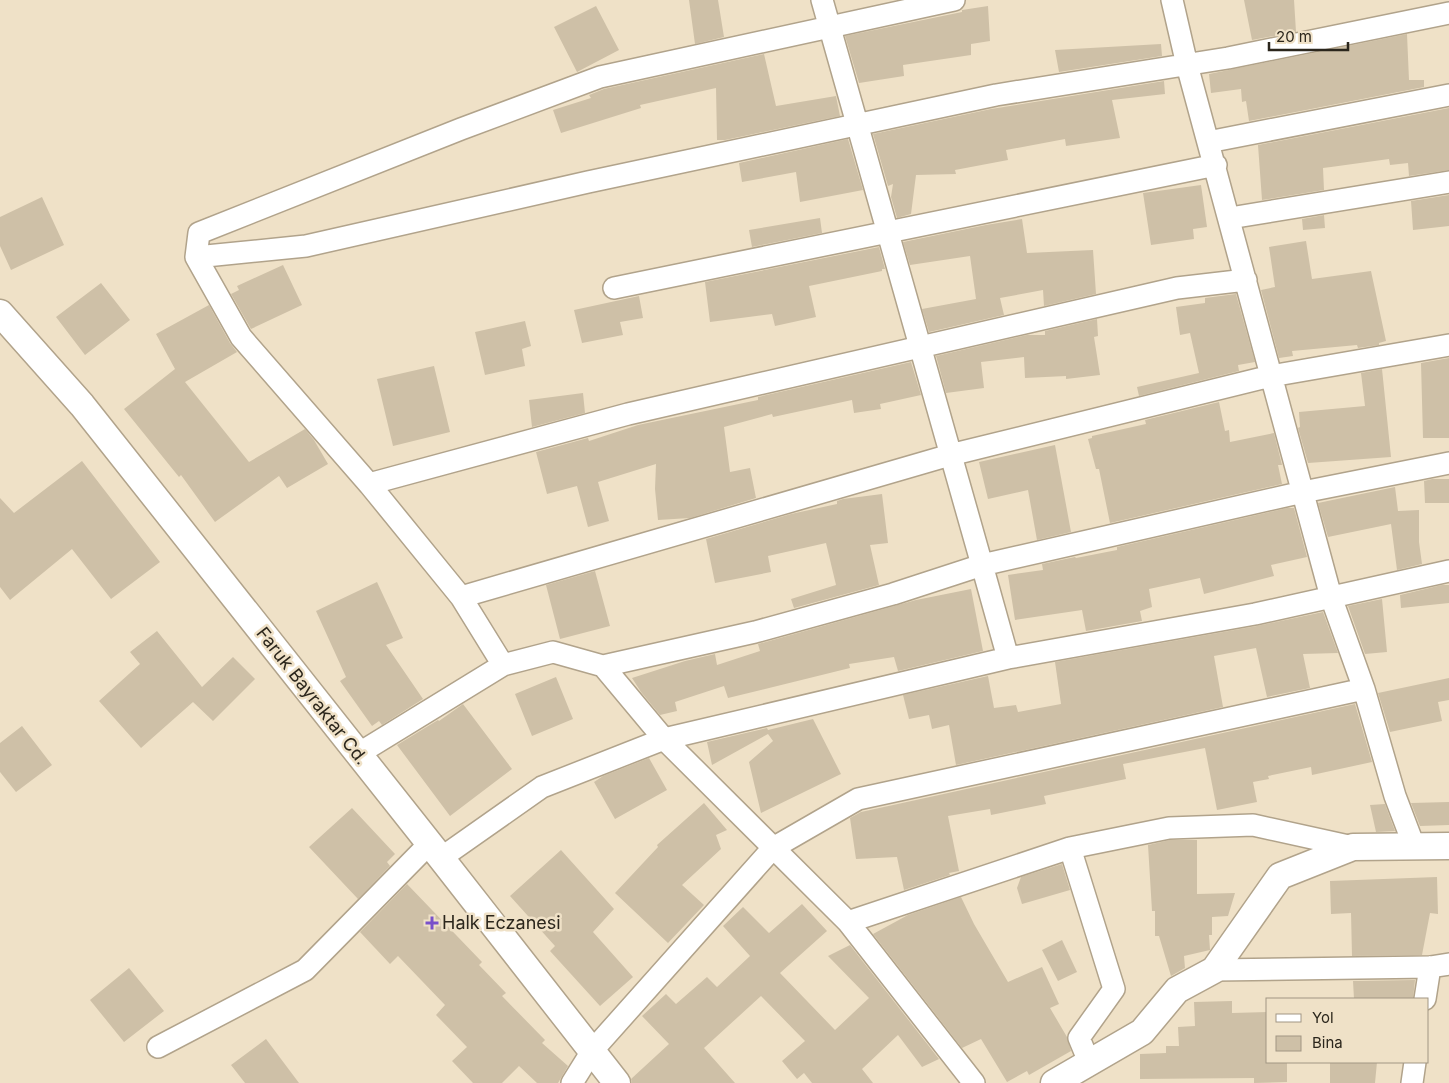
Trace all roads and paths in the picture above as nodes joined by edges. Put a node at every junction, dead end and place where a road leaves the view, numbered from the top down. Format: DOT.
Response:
graph roads {
  1 [pos="822,0"];
  2 [pos="954,0"];
  3 [pos="1172,0"];
  4 [pos="1449,13"];
  5 [pos="829,27"];
  6 [pos="1188,64"];
  7 [pos="1449,95"];
  8 [pos="856,125"];
  9 [pos="1208,142"];
  10 [pos="1216,165"];
  11 [pos="1449,182"];
  12 [pos="1230,218"];
  13 [pos="887,233"];
  14 [pos="196,257"];
  15 [pos="1246,280"];
  16 [pos="614,288"];
  17 [pos="0,313"];
  18 [pos="1449,345"];
  19 [pos="919,347"];
  20 [pos="1272,376"];
  21 [pos="950,455"];
  22 [pos="1449,462"];
  23 [pos="369,484"];
  24 [pos="1303,492"];
  25 [pos="982,565"];
  26 [pos="1449,571"];
  27 [pos="461,597"];
  28 [pos="1331,597"];
  29 [pos="1008,658"];
  30 [pos="503,665"];
  31 [pos="603,666"];
  32 [pos="1364,688"];
  33 [pos="664,739"];
  34 [pos="358,754"];
  35 [pos="1414,846"];
  36 [pos="1449,846"];
  37 [pos="1353,847"];
  38 [pos="772,848"];
  39 [pos="1070,848"];
  40 [pos="435,851"];
  41 [pos="848,922"];
  42 [pos="1449,953"];
  43 [pos="1442,965"];
  44 [pos="1214,970"];
  45 [pos="1426,998"];
  46 [pos="158,1047"];
  47 [pos="592,1051"];
  48 [pos="1089,1062"];
  49 [pos="1415,1063"];
  50 [pos="572,1083"];
  51 [pos="617,1083"];
  52 [pos="974,1083"];
  53 [pos="1054,1083"];
  54 [pos="1412,1083"];
  1 -- 5 [label="street"];
  2 -- 5 [label="street"];
  3 -- 6 [label="street"];
  4 -- 6 [label="street"];
  5 -- 8 [label="street"];
  5 -- 14 [label="street"];
  6 -- 8 [label="street"];
  6 -- 9 [label="street"];
  7 -- 9 [label="street"];
  8 -- 13 [label="street"];
  8 -- 14 [label="street"];
  9 -- 10 [label="street"];
  10 -- 12 [label="street"];
  10 -- 13 [label="street"];
  11 -- 12 [label="street"];
  12 -- 15 [label="street"];
  13 -- 16 [label="street"];
  13 -- 19 [label="street"];
  14 -- 23 [label="street"];
  15 -- 19 [label="street"];
  15 -- 20 [label="street"];
  17 -- 34 [label="street, Faruk Bayraktar Cd."];
  18 -- 20 [label="street"];
  19 -- 21 [label="street"];
  19 -- 23 [label="street"];
  20 -- 21 [label="street"];
  20 -- 24 [label="street"];
  21 -- 25 [label="street"];
  21 -- 27 [label="street"];
  22 -- 24 [label="street"];
  23 -- 27 [label="street"];
  24 -- 25 [label="street"];
  24 -- 28 [label="street"];
  25 -- 29 [label="street"];
  25 -- 31 [label="street"];
  26 -- 28 [label="street"];
  27 -- 30 [label="street"];
  28 -- 29 [label="street"];
  28 -- 32 [label="street"];
  29 -- 33 [label="street"];
  30 -- 31 [label="street"];
  30 -- 34 [label="street"];
  31 -- 33 [label="street"];
  32 -- 35 [label="street"];
  32 -- 38 [label="street"];
  33 -- 38 [label="street"];
  33 -- 40 [label="street"];
  34 -- 40 [label="street, Faruk Bayraktar Cd."];
  35 -- 36 [label="street"];
  35 -- 37 [label="street"];
  37 -- 39 [label="street"];
  37 -- 44 [label="street"];
  38 -- 41 [label="street"];
  38 -- 47 [label="street"];
  39 -- 41 [label="street"];
  39 -- 48 [label="street"];
  40 -- 46 [label="street"];
  40 -- 47 [label="street, Faruk Bayraktar Cd."];
  41 -- 52 [label="street"];
  42 -- 43 [label="street"];
  43 -- 44 [label="street"];
  43 -- 45 [label="street"];
  44 -- 48 [label="street"];
  47 -- 50 [label="street"];
  47 -- 51 [label="street, Faruk Bayraktar Cd."];
  48 -- 53 [label="street"];
  49 -- 54 [label="street"];
}
